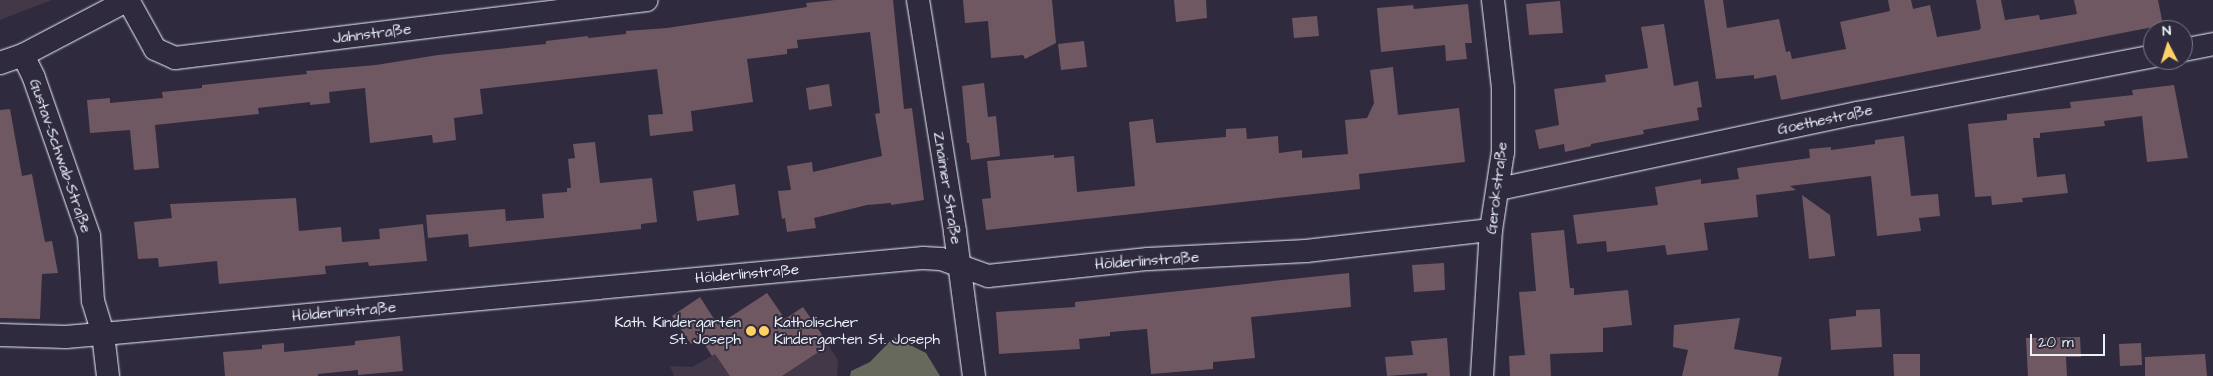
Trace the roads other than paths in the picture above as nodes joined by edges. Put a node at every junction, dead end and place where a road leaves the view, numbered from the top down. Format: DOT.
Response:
graph roads {
  1 [pos="128,0"];
  2 [pos="646,0"];
  3 [pos="918,0"];
  4 [pos="1493,0"];
  5 [pos="2213,44"];
  6 [pos="2193,48"];
  7 [pos="23,55"];
  8 [pos="2143,58"];
  9 [pos="0,63"];
  10 [pos="1499,189"];
  11 [pos="1491,230"];
  12 [pos="958,265"];
  13 [pos="103,334"];
  14 [pos="0,335"];
  15 [pos="108,376"];
  16 [pos="974,376"];
  17 [pos="1482,376"];
  1 -- 2 [label="street, Jahnstraße"];
  1 -- 7 [label="street"];
  3 -- 12 [label="street, Znaimer Straße"];
  4 -- 10 [label="street, Gerokstraße"];
  5 -- 6 [label="street"];
  7 -- 9 [label="street"];
  7 -- 13 [label="street, Gustav-Schwab-Straße"];
  8 -- 10 [label="street, Goethestraße"];
  10 -- 11 [label="street, Gerokstraße"];
  11 -- 12 [label="street, Hölderlinstraße"];
  11 -- 17 [label="street, Gerokstraße"];
  12 -- 13 [label="street, Hölderlinstraße"];
  12 -- 16 [label="street, Znaimer Straße"];
  13 -- 14 [label="street, Hölderlinstraße"];
  13 -- 15 [label="street, Gustav-Schwab-Straße"];
}
